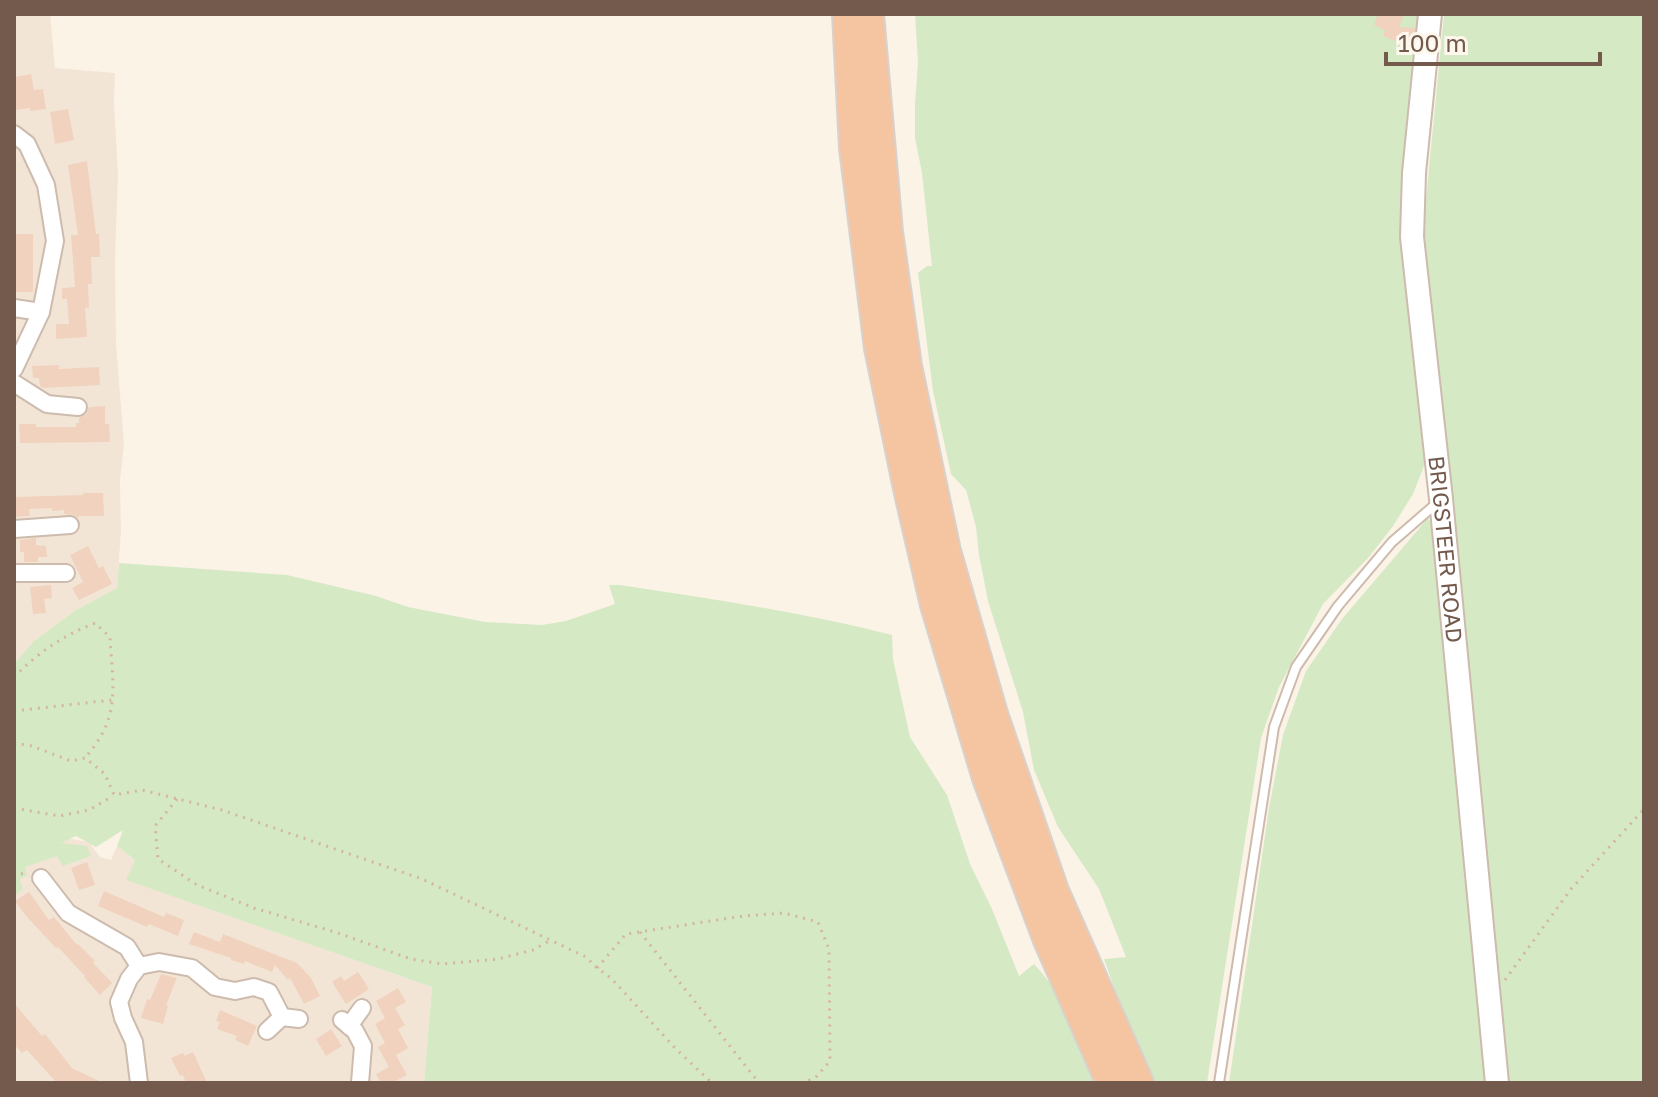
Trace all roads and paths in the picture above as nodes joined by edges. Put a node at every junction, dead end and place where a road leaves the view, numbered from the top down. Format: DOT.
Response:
graph roads {
  1 [pos="847,14"];
  2 [pos="869,14"];
  3 [pos="1430,14"];
  4 [pos="14,134"];
  5 [pos="14,308"];
  6 [pos="41,312"];
  7 [pos="14,369"];
  8 [pos="14,383"];
  9 [pos="78,407"];
  10 [pos="1441,499"];
  11 [pos="70,525"];
  12 [pos="14,529"];
  13 [pos="14,573"];
  14 [pos="66,573"];
  15 [pos="14,677"];
  16 [pos="112,700"];
  17 [pos="14,711"];
  18 [pos="14,743"];
  19 [pos="85,758"];
  20 [pos="114,795"];
  21 [pos="177,799"];
  22 [pos="14,808"];
  23 [pos="1644,809"];
  24 [pos="41,878"];
  25 [pos="640,932"];
  26 [pos="550,941"];
  27 [pos="139,966"];
  28 [pos="597,968"];
  29 [pos="1488,984"];
  30 [pos="362,1008"];
  31 [pos="267,1031"];
  32 [pos="139,1083"];
  33 [pos="360,1083"];
  34 [pos="712,1083"];
  35 [pos="759,1083"];
  36 [pos="804,1083"];
  37 [pos="1111,1083"];
  38 [pos="1139,1083"];
  39 [pos="1219,1083"];
  40 [pos="1497,1083"];
  1 -- 37 [label="highway"];
  2 -- 38 [label="highway"];
  3 -- 10 [label="street, BRIGSTEER ROAD"];
  4 -- 6 [label="street"];
  5 -- 6 [label="street"];
  6 -- 7 [label="street"];
  8 -- 9 [label="street"];
  10 -- 29 [label="street, BRIGSTEER ROAD"];
  10 -- 39 [label="lane"];
  11 -- 12 [label="street"];
  13 -- 14 [label="street"];
  15 -- 16 [label="path"];
  16 -- 17 [label="path"];
  16 -- 19 [label="path"];
  18 -- 19 [label="path"];
  19 -- 20 [label="path"];
  20 -- 21 [label="path"];
  20 -- 22 [label="path"];
  21 -- 26 [label="path"];
  21 -- 26 [label="path"];
  23 -- 29 [label="path"];
  24 -- 27 [label="street"];
  25 -- 28 [label="path"];
  25 -- 35 [label="path"];
  25 -- 36 [label="path"];
  26 -- 28 [label="path"];
  27 -- 31 [label="street"];
  27 -- 32 [label="street"];
  28 -- 34 [label="path"];
  29 -- 40 [label="street, BRIGSTEER ROAD"];
  30 -- 33 [label="street"];
}
